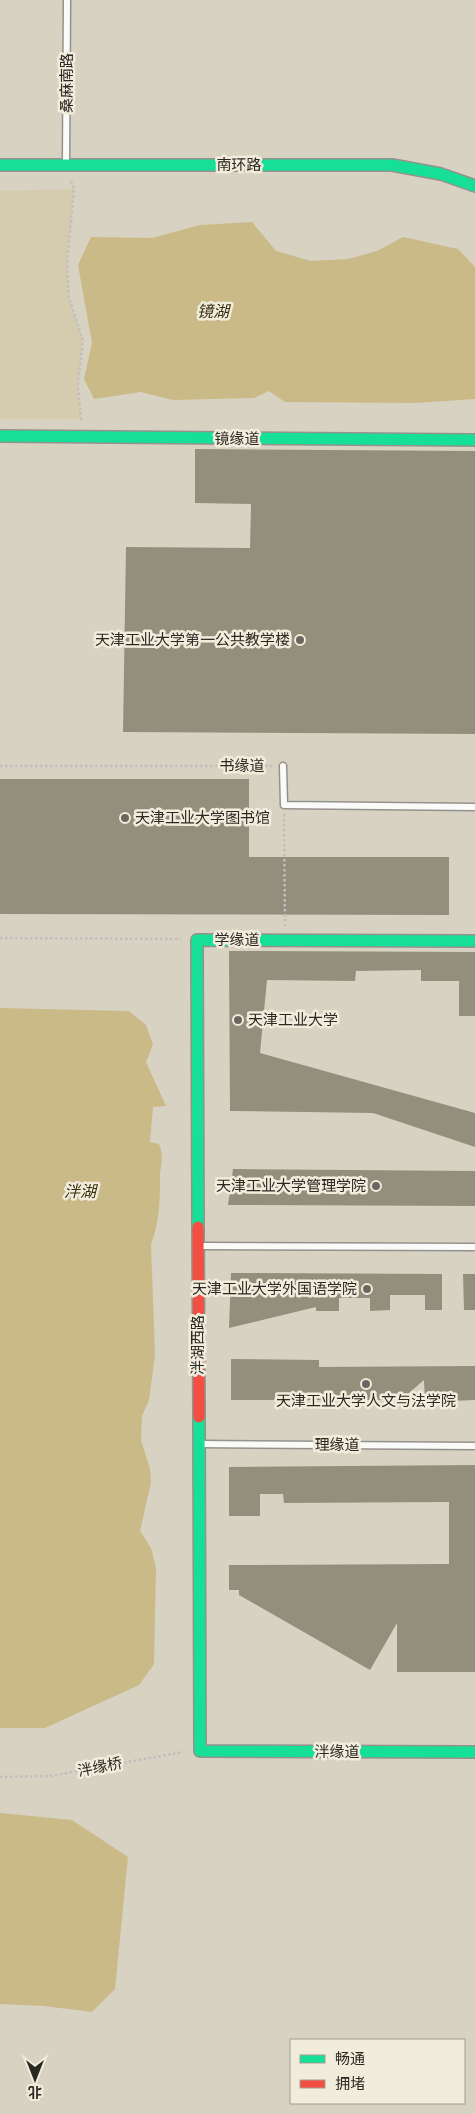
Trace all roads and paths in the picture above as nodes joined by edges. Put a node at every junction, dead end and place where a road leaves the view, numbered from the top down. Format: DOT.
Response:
graph roads {
  1 [pos="67,0"];
  2 [pos="66,165"];
  3 [pos="0,166"];
  4 [pos="475,186"];
  5 [pos="0,436"];
  6 [pos="85,438"];
  7 [pos="475,440"];
  8 [pos="0,766"];
  9 [pos="283,766"];
  10 [pos="284,805"];
  11 [pos="475,807"];
  12 [pos="0,938"];
  13 [pos="197,940"];
  14 [pos="285,940"];
  15 [pos="475,941"];
  16 [pos="197,1246"];
  17 [pos="475,1247"];
  18 [pos="198,1444"];
  19 [pos="475,1446"];
  20 [pos="200,1750"];
  21 [pos="475,1752"];
  22 [pos="0,1777"];
  1 -- 2 [label="lane, 桑麻南路"];
  2 -- 3 [label="street, 南环路"];
  2 -- 4 [label="street, 南环路"];
  2 -- 6 [label="path"];
  5 -- 6 [label="street, 镜缘道"];
  6 -- 7 [label="street, 镜缘道"];
  8 -- 9 [label="path, 书缘道"];
  9 -- 10 [label="lane, 书缘道"];
  10 -- 11 [label="lane"];
  10 -- 14 [label="path"];
  12 -- 13 [label="path, 学缘道"];
  13 -- 14 [label="street, 学缘道"];
  13 -- 16 [label="street, 泮湖西路"];
  14 -- 15 [label="street, 学缘道"];
  16 -- 17 [label="lane"];
  16 -- 18 [label="street, 泮湖西路"];
  18 -- 19 [label="lane, 理缘道"];
  18 -- 20 [label="street, 泮湖西路"];
  20 -- 21 [label="street, 泮缘道"];
  20 -- 22 [label="path, 泮缘桥"];
}
